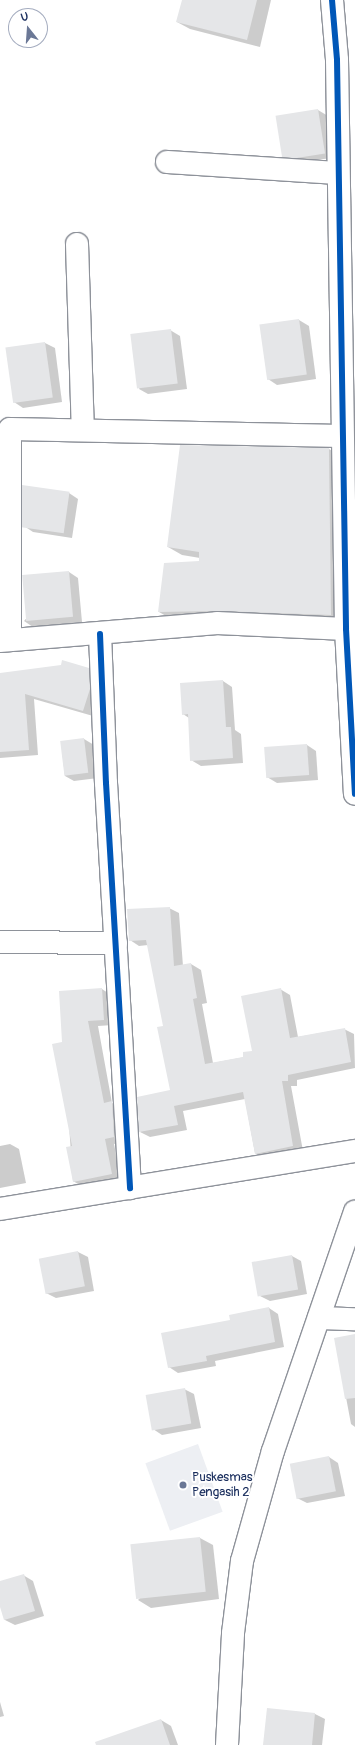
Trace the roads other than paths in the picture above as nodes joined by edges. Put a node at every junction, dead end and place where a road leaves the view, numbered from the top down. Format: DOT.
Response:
graph roads {
  1 [pos="332,0"];
  2 [pos="167,162"];
  3 [pos="338,173"];
  4 [pos="347,196"];
  5 [pos="77,244"];
  6 [pos="83,430"];
  7 [pos="342,436"];
  8 [pos="346,629"];
  9 [pos="100,634"];
  10 [pos="5,640"];
  11 [pos="355,794"];
  12 [pos="0,942"];
  13 [pos="116,943"];
  14 [pos="355,1151"];
  15 [pos="130,1188"];
  16 [pos="0,1209"];
  17 [pos="355,1212"];
  18 [pos="319,1318"];
  19 [pos="355,1319"];
  20 [pos="227,1745"];
  1 -- 3 [label="street"];
  2 -- 3 [label="street"];
  3 -- 4 [label="street"];
  4 -- 7 [label="street"];
  5 -- 6 [label="street"];
  6 -- 7 [label="street"];
  6 -- 10 [label="street"];
  7 -- 8 [label="street"];
  8 -- 9 [label="street"];
  8 -- 11 [label="street"];
  9 -- 10 [label="street"];
  9 -- 13 [label="street"];
  12 -- 13 [label="street"];
  13 -- 15 [label="street"];
  14 -- 15 [label="street"];
  15 -- 16 [label="street"];
  17 -- 18 [label="street"];
  18 -- 19 [label="street"];
  18 -- 20 [label="street"];
}
